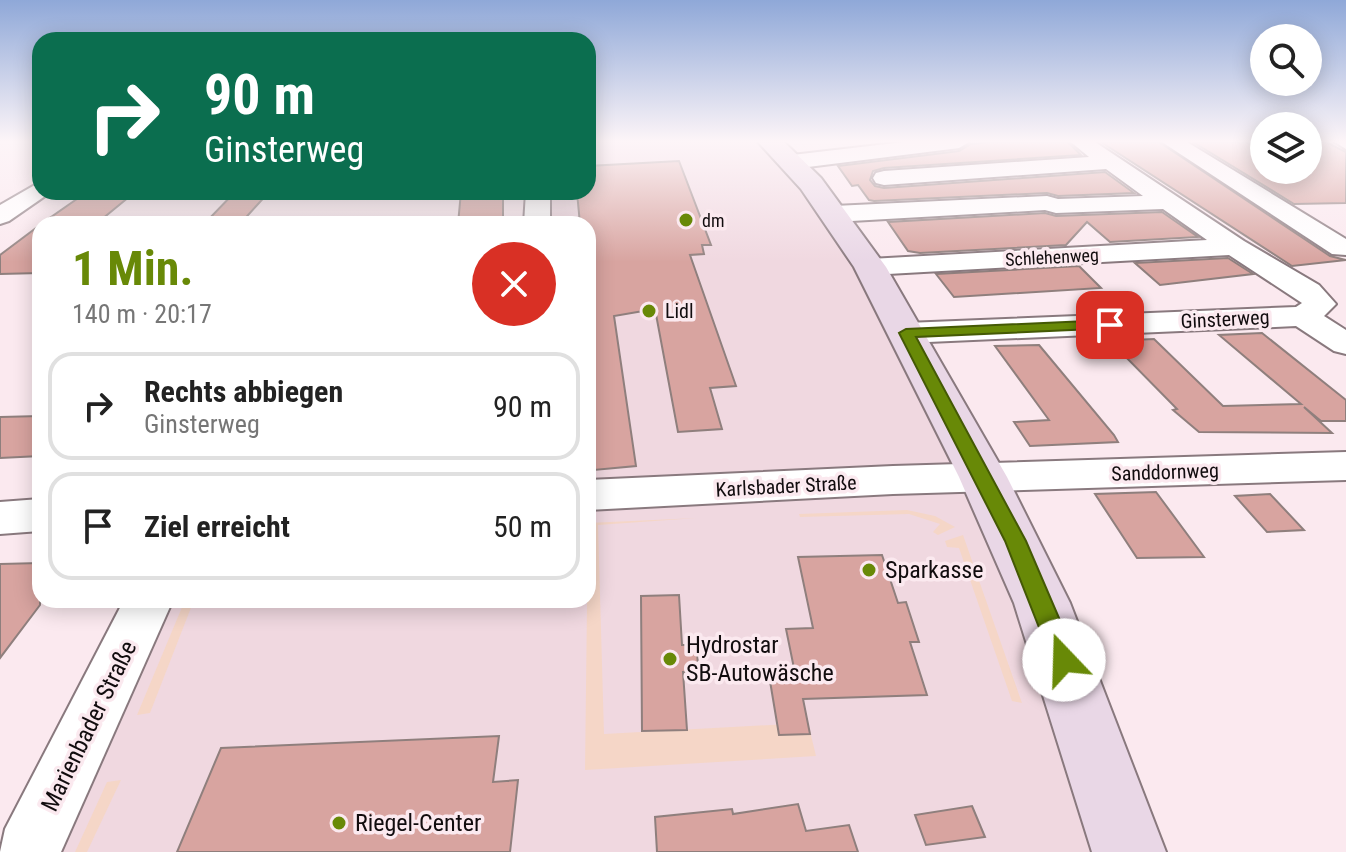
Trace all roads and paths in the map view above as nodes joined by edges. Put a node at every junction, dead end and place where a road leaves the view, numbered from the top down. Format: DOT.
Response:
graph roads {
  1 [pos="806,182"];
  2 [pos="1139,182"];
  3 [pos="1236,182"];
  4 [pos="32,194"];
  5 [pos="1167,202"];
  6 [pos="834,214"];
  7 [pos="0,216"];
  8 [pos="1234,247"];
  9 [pos="1342,248"];
  10 [pos="870,267"];
  11 [pos="1346,287"];
  12 [pos="1306,303"];
  13 [pos="906,333"];
  14 [pos="1346,344"];
  15 [pos="1346,466"];
  16 [pos="983,477"];
  17 [pos="596,495"];
  18 [pos="32,516"];
  19 [pos="0,518"];
  20 [pos="145,608"];
  21 [pos="28,852"];
  22 [pos="1129,852"];
  1 -- 6 [label="street"];
  2 -- 5 [label="street"];
  3 -- 9 [label="street"];
  4 -- 7 [label="street"];
  5 -- 6 [label="street"];
  5 -- 8 [label="street"];
  6 -- 10 [label="street"];
  8 -- 10 [label="street, Schlehenweg"];
  8 -- 12 [label="street"];
  10 -- 13 [label="street"];
  11 -- 12 [label="street, Ginsterweg"];
  12 -- 13 [label="street, Ginsterweg"];
  12 -- 14 [label="street"];
  13 -- 16 [label="street"];
  15 -- 16 [label="street, Sanddornweg"];
  16 -- 17 [label="street, Karlsbader Straße"];
  16 -- 22 [label="street"];
  18 -- 19 [label="street"];
  20 -- 21 [label="street, Marienbader Straße"];
}
